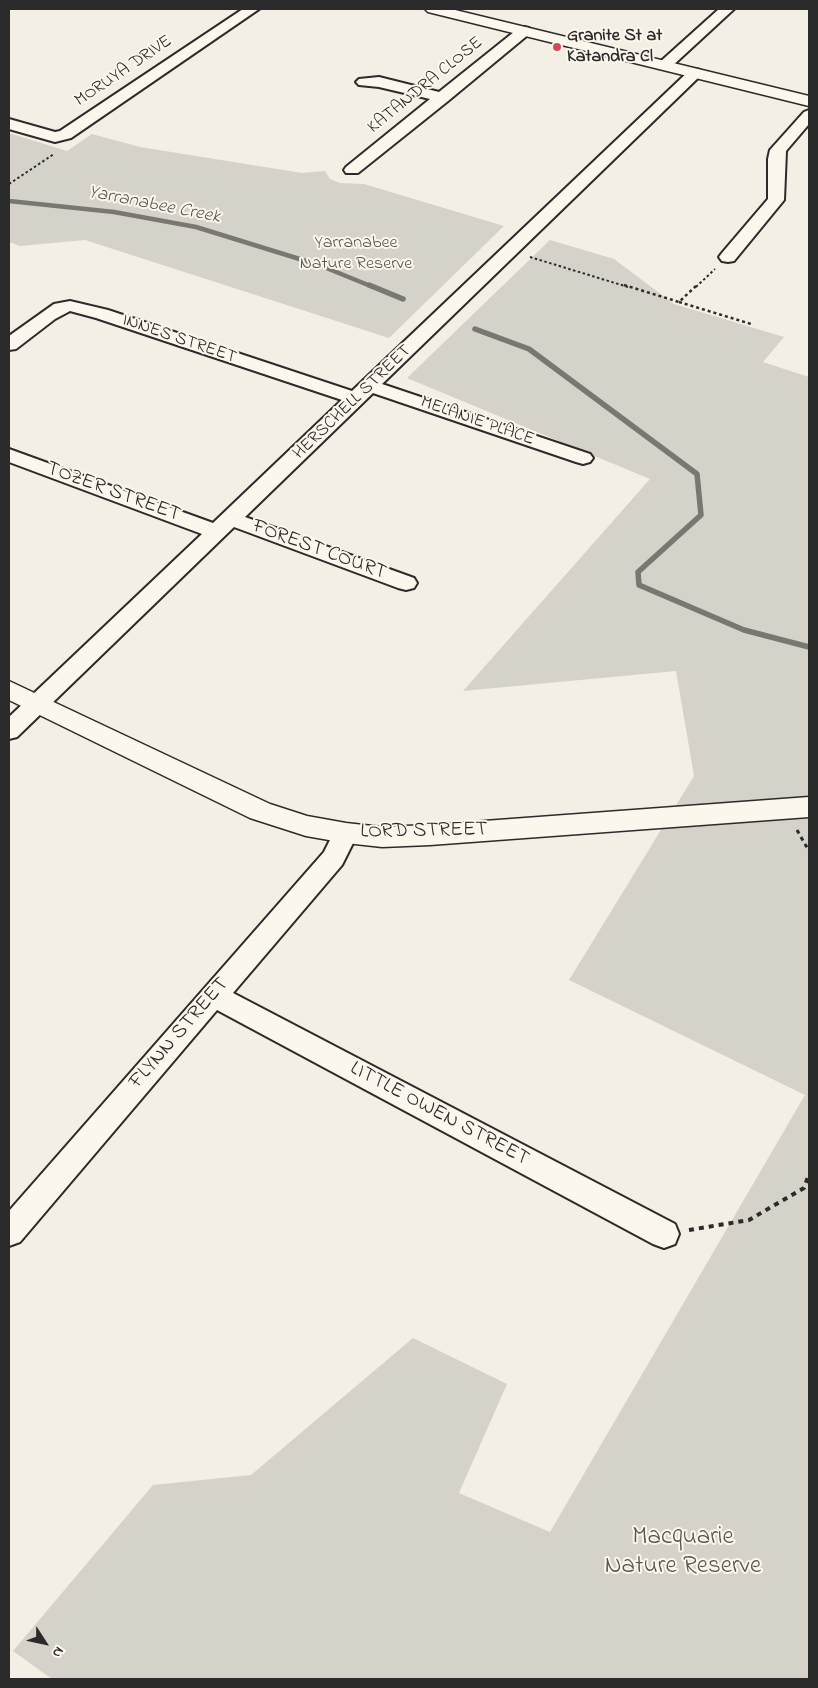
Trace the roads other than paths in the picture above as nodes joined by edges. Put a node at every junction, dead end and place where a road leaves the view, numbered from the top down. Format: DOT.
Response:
graph roads {
  1 [pos="252,9"];
  2 [pos="433,9"];
  3 [pos="726,9"];
  4 [pos="524,31"];
  5 [pos="665,65"];
  6 [pos="695,73"];
  7 [pos="364,82"];
  8 [pos="443,98"];
  9 [pos="809,101"];
  10 [pos="809,115"];
  11 [pos="9,124"];
  12 [pos="352,170"];
  13 [pos="728,257"];
  14 [pos="9,345"];
  15 [pos="363,392"];
  16 [pos="9,455"];
  17 [pos="583,458"];
  18 [pos="224,525"];
  19 [pos="406,583"];
  20 [pos="9,690"];
  21 [pos="38,703"];
  22 [pos="9,730"];
  23 [pos="809,807"];
  24 [pos="346,833"];
  25 [pos="213,995"];
  26 [pos="9,1232"];
  27 [pos="664,1234"];
  1 -- 11 [label="street, MORUYA DRIVE"];
  2 -- 4 [label="main road"];
  3 -- 5 [label="street"];
  4 -- 5 [label="main road"];
  4 -- 8 [label="street, KATANDRA CLOSE"];
  5 -- 6 [label="main road"];
  6 -- 9 [label="main road"];
  6 -- 15 [label="street, HERSCHELL STREET"];
  7 -- 8 [label="street"];
  8 -- 12 [label="street, KATANDRA CLOSE"];
  10 -- 13 [label="street"];
  14 -- 15 [label="street, INNES STREET"];
  15 -- 17 [label="street, MELANIE PLACE"];
  15 -- 18 [label="street, HERSCHELL STREET"];
  16 -- 18 [label="street, TOZER STREET"];
  18 -- 19 [label="street, FOREST COURT"];
  18 -- 21 [label="street, HERSCHELL STREET"];
  20 -- 21 [label="main road, LORD STREET"];
  21 -- 22 [label="street, HERSCHELL STREET"];
  21 -- 24 [label="main road, LORD STREET"];
  23 -- 24 [label="main road, LORD STREET"];
  24 -- 25 [label="street, FLYNN STREET"];
  25 -- 26 [label="street, FLYNN STREET"];
  25 -- 27 [label="street, LITTLE OWEN STREET"];
}
